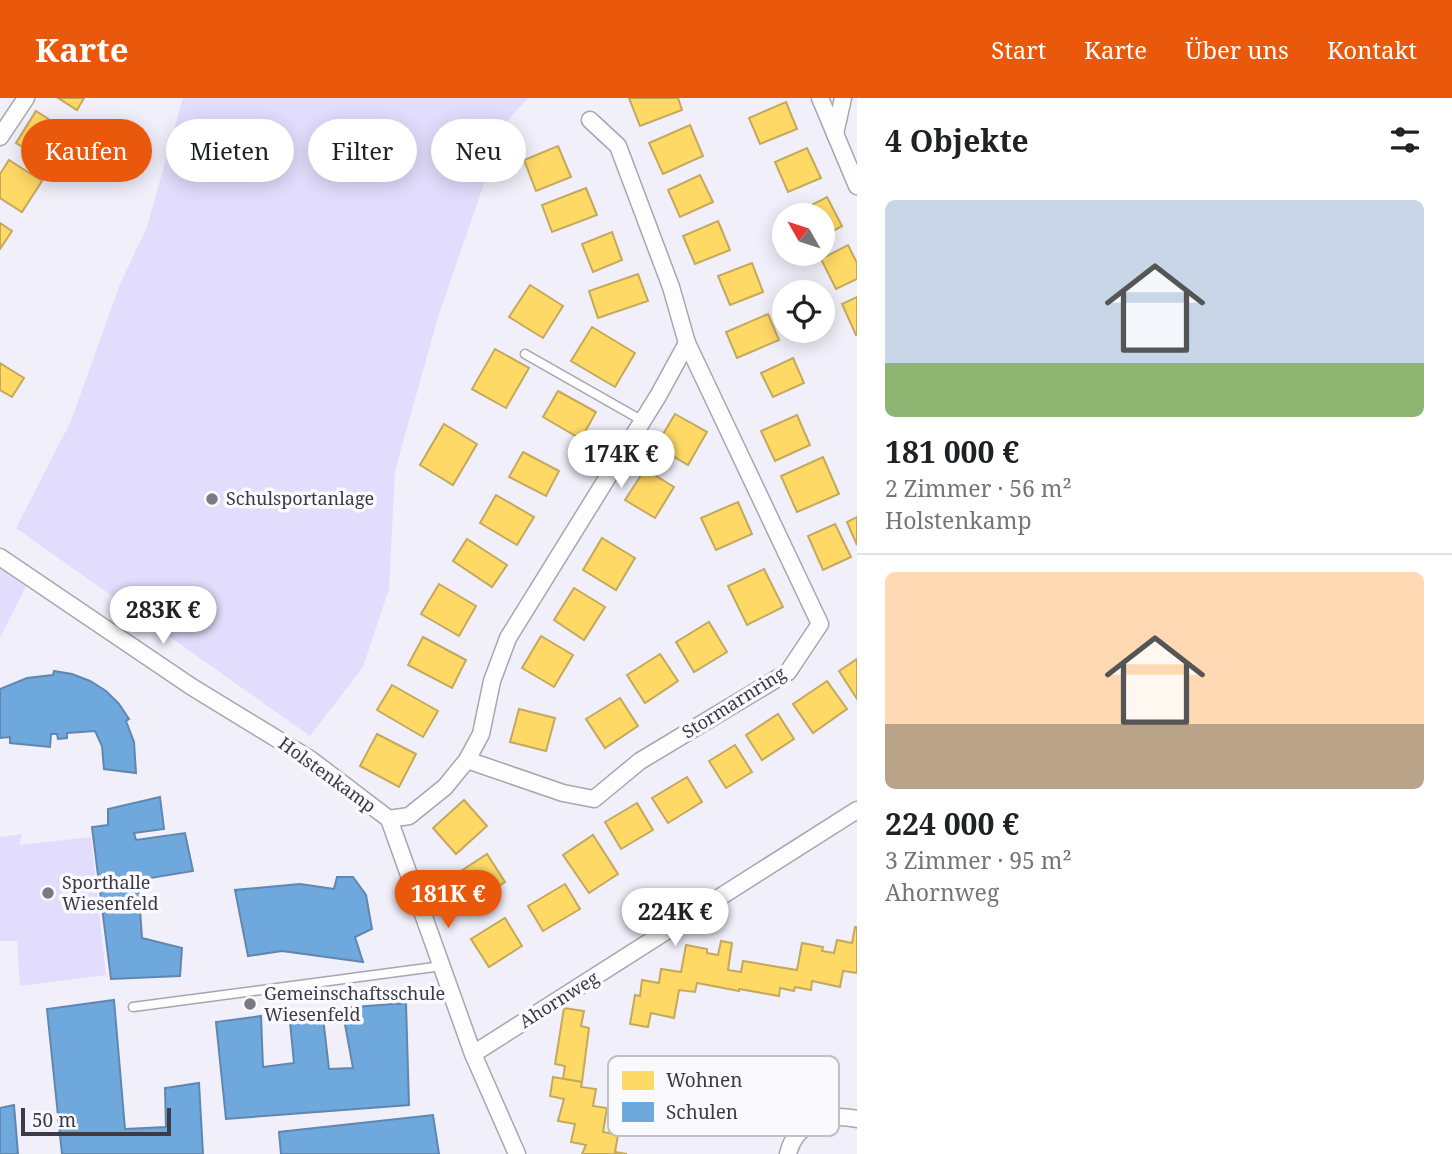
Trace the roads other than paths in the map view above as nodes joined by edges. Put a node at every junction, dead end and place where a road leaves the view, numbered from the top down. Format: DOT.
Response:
graph roads {
  1 [pos="26,98"];
  2 [pos="821,98"];
  3 [pos="843,98"];
  4 [pos="590,120"];
  5 [pos="835,134"];
  6 [pos="0,137"];
  7 [pos="857,186"];
  8 [pos="687,343"];
  9 [pos="525,354"];
  10 [pos="643,421"];
  11 [pos="0,557"];
  12 [pos="467,760"];
  13 [pos="857,810"];
  14 [pos="389,819"];
  15 [pos="442,967"];
  16 [pos="133,1007"];
  17 [pos="473,1054"];
  18 [pos="839,1115"];
  19 [pos="857,1119"];
  20 [pos="799,1136"];
  21 [pos="517,1154"];
  22 [pos="789,1154"];
  1 -- 6 [label="street"];
  2 -- 5 [label="street"];
  3 -- 5 [label="street"];
  4 -- 8 [label="street, Stormarnring"];
  5 -- 7 [label="street"];
  8 -- 10 [label="street"];
  8 -- 12 [label="street, Stormarnring"];
  9 -- 10 [label="lane"];
  10 -- 12 [label="street"];
  11 -- 14 [label="street, Holstenkamp"];
  12 -- 14 [label="street"];
  13 -- 17 [label="street, Ahornweg"];
  14 -- 15 [label="street, Holstenkamp"];
  15 -- 16 [label="lane"];
  15 -- 17 [label="street, Holstenkamp"];
  17 -- 21 [label="street, Holstenkamp"];
  18 -- 19 [label="street"];
  20 -- 22 [label="street"];
}
